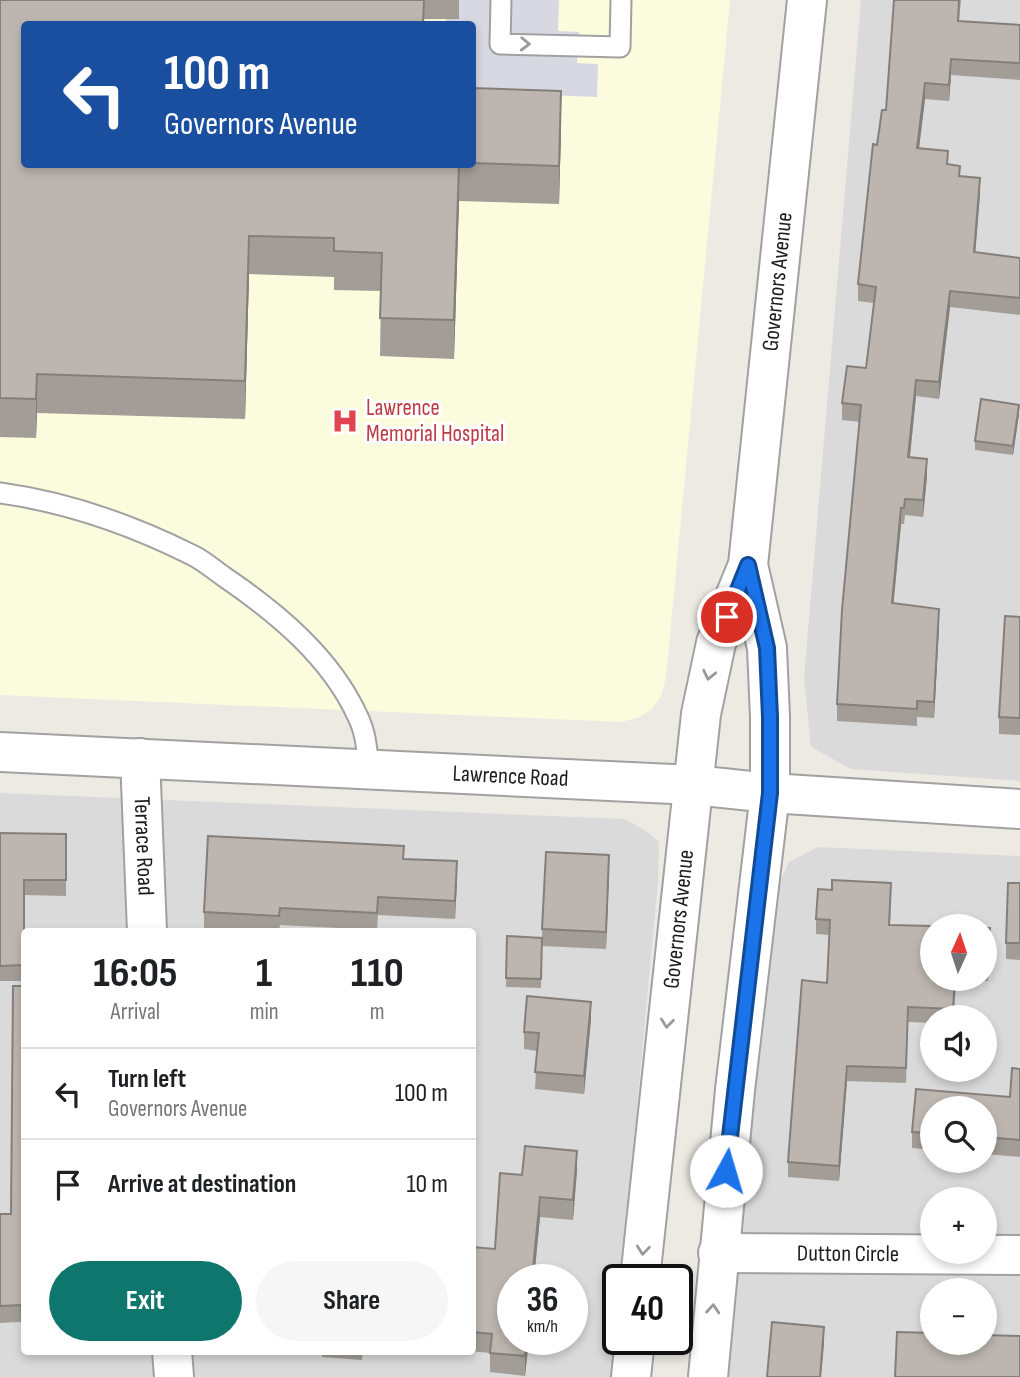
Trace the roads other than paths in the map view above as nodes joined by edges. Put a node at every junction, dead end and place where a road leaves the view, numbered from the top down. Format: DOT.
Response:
graph roads {
  1 [pos="501,0"];
  2 [pos="621,0"];
  3 [pos="807,0"];
  4 [pos="0,493"];
  5 [pos="748,565"];
  6 [pos="0,752"];
  7 [pos="140,758"];
  8 [pos="369,769"];
  9 [pos="694,785"];
  10 [pos="770,793"];
  11 [pos="1020,809"];
  12 [pos="147,928"];
  13 [pos="718,1253"];
  14 [pos="1020,1255"];
  15 [pos="642,1264"];
  16 [pos="172,1355"];
  17 [pos="633,1355"];
  18 [pos="174,1377"];
  19 [pos="631,1377"];
  20 [pos="708,1377"];
  1 -- 2 [label="lane, one-way"];
  3 -- 5 [label="street, Governors Avenue"];
  4 -- 8 [label="lane"];
  5 -- 9 [label="street, Governors Avenue, one-way"];
  5 -- 10 [label="street, Governors Avenue"];
  6 -- 7 [label="street, Lawrence Road"];
  7 -- 8 [label="street, Lawrence Road"];
  7 -- 12 [label="street, Terrace Road"];
  8 -- 9 [label="street, Lawrence Road"];
  9 -- 10 [label="street, Lawrence Road"];
  9 -- 15 [label="street, Governors Avenue, one-way"];
  10 -- 11 [label="street, Lawrence Road"];
  10 -- 13 [label="street, Governors Avenue"];
  13 -- 14 [label="street, Dutton Circle"];
  20 -- 13 [label="street, Governors Avenue, one-way"];
  16 -- 18 [label="street"];
  17 -- 19 [label="street"];
}
